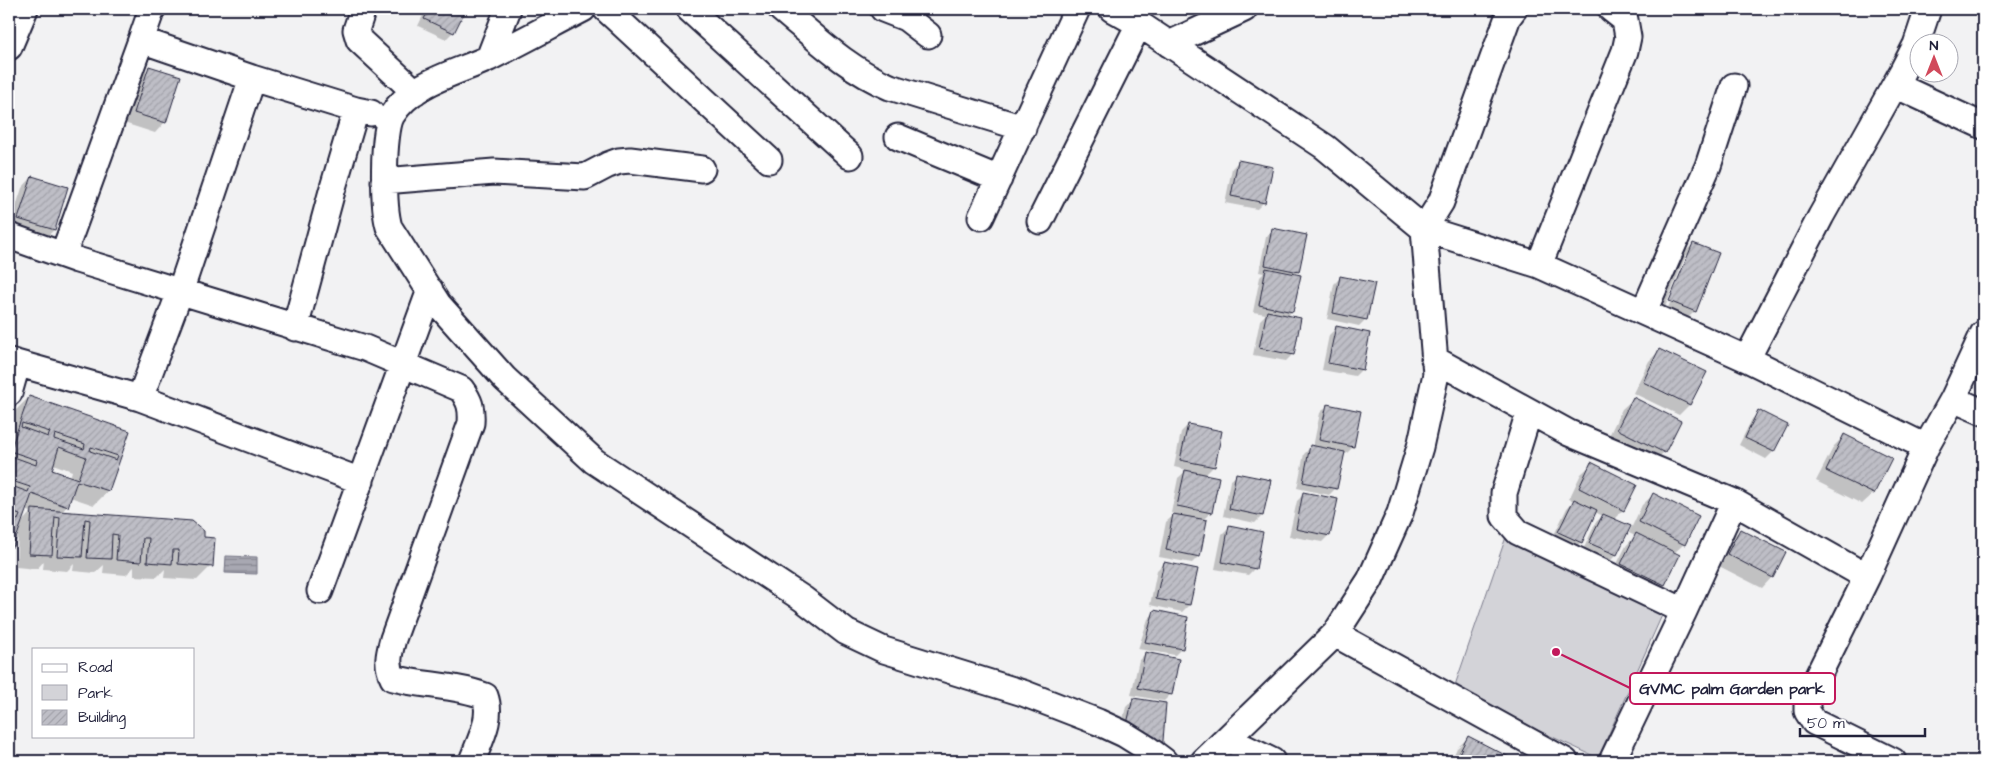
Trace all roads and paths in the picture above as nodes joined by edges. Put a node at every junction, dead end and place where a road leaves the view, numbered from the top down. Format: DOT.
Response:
graph roads {
  1 [pos="25,9"];
  2 [pos="152,9"];
  3 [pos="363,9"];
  4 [pos="508,9"];
  5 [pos="583,9"];
  6 [pos="606,9"];
  7 [pos="689,9"];
  8 [pos="781,9"];
  9 [pos="883,9"];
  10 [pos="1077,9"];
  11 [pos="1112,9"];
  12 [pos="1244,9"];
  13 [pos="1514,9"];
  14 [pos="1611,9"];
  15 [pos="1928,9"];
  16 [pos="1139,24"];
  17 [pos="928,35"];
  18 [pos="141,40"];
  19 [pos="1170,44"];
  20 [pos="9,47"];
  21 [pos="489,58"];
  22 [pos="252,78"];
  23 [pos="1895,85"];
  24 [pos="1734,86"];
  25 [pos="415,92"];
  26 [pos="356,110"];
  27 [pos="391,116"];
  28 [pos="1983,126"];
  29 [pos="1023,128"];
  30 [pos="898,138"];
  31 [pos="850,156"];
  32 [pos="769,160"];
  33 [pos="702,169"];
  34 [pos="999,179"];
  35 [pos="384,181"];
  36 [pos="981,217"];
  37 [pos="1040,221"];
  38 [pos="1424,229"];
  39 [pos="9,236"];
  40 [pos="63,255"];
  41 [pos="1539,265"];
  42 [pos="430,290"];
  43 [pos="180,292"];
  44 [pos="1644,311"];
  45 [pos="295,328"];
  46 [pos="1983,334"];
  47 [pos="1434,359"];
  48 [pos="1747,359"];
  49 [pos="13,363"];
  50 [pos="403,364"];
  51 [pos="9,392"];
  52 [pos="140,398"];
  53 [pos="1953,399"];
  54 [pos="1529,412"];
  55 [pos="1983,412"];
  56 [pos="1926,447"];
  57 [pos="361,481"];
  58 [pos="1734,502"];
  59 [pos="1866,577"];
  60 [pos="320,591"];
  61 [pos="1684,611"];
  62 [pos="1335,634"];
  63 [pos="1227,739"];
  64 [pos="472,761"];
  65 [pos="1164,761"];
  66 [pos="1204,761"];
  67 [pos="1272,761"];
  68 [pos="1565,761"];
  69 [pos="1612,761"];
  70 [pos="1892,761"];
  1 -- 20 [label="street"];
  2 -- 18 [label="street"];
  3 -- 25 [label="street"];
  4 -- 21 [label="street"];
  5 -- 21 [label="street"];
  6 -- 32 [label="street"];
  7 -- 31 [label="street"];
  8 -- 29 [label="street"];
  9 -- 17 [label="street"];
  10 -- 29 [label="street"];
  11 -- 16 [label="street"];
  12 -- 19 [label="street"];
  13 -- 38 [label="street"];
  14 -- 41 [label="street"];
  15 -- 23 [label="street"];
  16 -- 19 [label="street"];
  16 -- 37 [label="street"];
  18 -- 22 [label="street"];
  18 -- 40 [label="street"];
  19 -- 38 [label="street"];
  21 -- 25 [label="street"];
  22 -- 26 [label="street"];
  22 -- 43 [label="street"];
  23 -- 28 [label="street"];
  23 -- 48 [label="street"];
  24 -- 44 [label="street"];
  25 -- 27 [label="street"];
  26 -- 27 [label="street"];
  26 -- 45 [label="street"];
  27 -- 35 [label="street"];
  29 -- 34 [label="street"];
  30 -- 34 [label="street"];
  33 -- 35 [label="street"];
  34 -- 36 [label="street"];
  35 -- 42 [label="street"];
  38 -- 41 [label="street"];
  38 -- 47 [label="street"];
  39 -- 40 [label="street"];
  40 -- 43 [label="street"];
  41 -- 44 [label="street"];
  42 -- 50 [label="street"];
  42 -- 65 [label="street"];
  43 -- 45 [label="street"];
  43 -- 52 [label="street"];
  44 -- 48 [label="street"];
  45 -- 50 [label="street"];
  46 -- 53 [label="street"];
  47 -- 54 [label="street"];
  47 -- 62 [label="street"];
  48 -- 56 [label="street"];
  49 -- 51 [label="street"];
  49 -- 52 [label="street"];
  50 -- 57 [label="street"];
  50 -- 64 [label="street"];
  52 -- 57 [label="street"];
  53 -- 55 [label="street"];
  53 -- 56 [label="street"];
  54 -- 58 [label="street"];
  54 -- 61 [label="street"];
  56 -- 59 [label="street"];
  57 -- 60 [label="street"];
  58 -- 59 [label="street"];
  58 -- 61 [label="street"];
  59 -- 70 [label="street"];
  61 -- 69 [label="street"];
  62 -- 63 [label="street"];
  62 -- 68 [label="street"];
  63 -- 66 [label="street"];
  63 -- 67 [label="street"];
}
